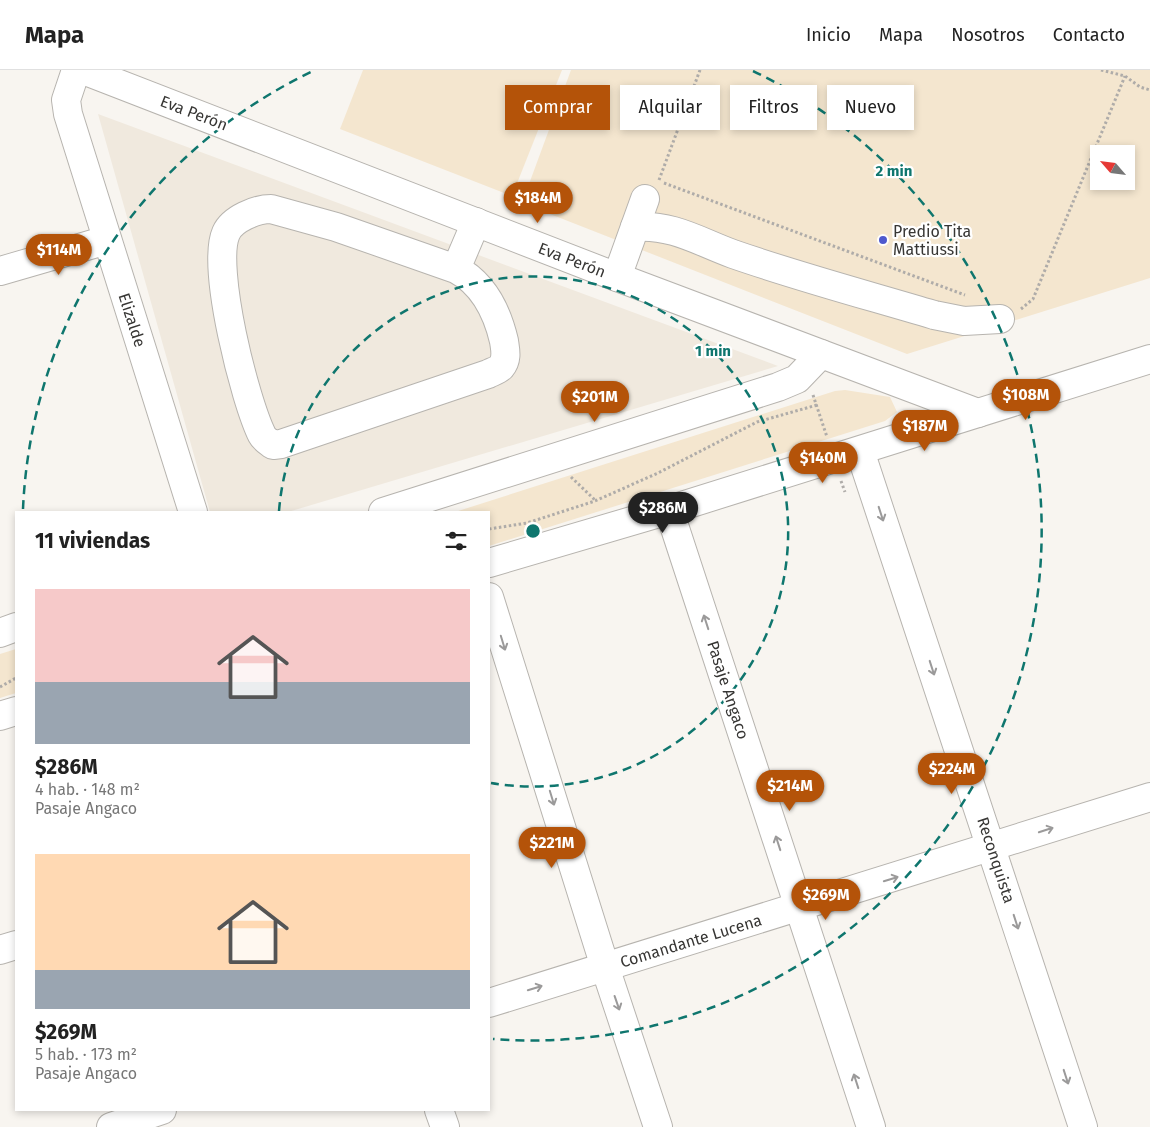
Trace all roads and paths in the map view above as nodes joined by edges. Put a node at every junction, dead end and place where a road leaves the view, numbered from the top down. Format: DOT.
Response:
graph roads {
  1 [pos="76,70"];
  2 [pos="84,70"];
  3 [pos="700,70"];
  4 [pos="1101,70"];
  5 [pos="1125,76"];
  6 [pos="1150,90"];
  7 [pos="645,199"];
  8 [pos="476,222"];
  9 [pos="635,227"];
  10 [pos="107,240"];
  11 [pos="456,269"];
  12 [pos="0,271"];
  13 [pos="617,277"];
  14 [pos="974,298"];
  15 [pos="1005,314"];
  16 [pos="821,354"];
  17 [pos="1150,360"];
  18 [pos="797,379"];
  19 [pos="817,405"];
  20 [pos="978,414"];
  21 [pos="860,451"];
  22 [pos="552,459"];
  23 [pos="834,459"];
  24 [pos="845,492"];
  25 [pos="595,501"];
  26 [pos="669,510"];
  27 [pos="193,511"];
  28 [pos="387,511"];
  29 [pos="490,529"];
  30 [pos="490,563"];
  31 [pos="490,600"];
  32 [pos="15,627"];
  33 [pos="0,633"];
  34 [pos="15,679"];
  35 [pos="0,687"];
  36 [pos="15,711"];
  37 [pos="0,716"];
  38 [pos="1150,797"];
  39 [pos="992,848"];
  40 [pos="799,907"];
  41 [pos="15,945"];
  42 [pos="0,950"];
  43 [pos="605,967"];
  44 [pos="490,1002"];
  45 [pos="159,1111"];
  46 [pos="439,1111"];
  47 [pos="111,1127"];
  48 [pos="445,1127"];
  49 [pos="658,1127"];
  50 [pos="871,1127"];
  51 [pos="1083,1127"];
  1 -- 10 [label="street, Elizalde"];
  2 -- 8 [label="street, Eva Perón"];
  3 -- 14 [label="path"];
  4 -- 5 [label="path"];
  5 -- 6 [label="path"];
  5 -- 15 [label="path"];
  7 -- 9 [label="street"];
  8 -- 11 [label="street"];
  8 -- 13 [label="street, Eva Perón"];
  9 -- 13 [label="street"];
  9 -- 15 [label="street"];
  10 -- 12 [label="street"];
  10 -- 27 [label="street, Elizalde"];
  11 -- 11 [label="street"];
  13 -- 16 [label="street, Eva Perón"];
  16 -- 18 [label="street"];
  16 -- 20 [label="street, Eva Perón"];
  17 -- 20 [label="street"];
  18 -- 19 [label="path"];
  18 -- 22 [label="street"];
  19 -- 23 [label="path"];
  19 -- 25 [label="path"];
  20 -- 21 [label="street"];
  21 -- 23 [label="street"];
  21 -- 39 [label="street, Reconquista, one-way"];
  22 -- 25 [label="path"];
  22 -- 28 [label="street"];
  23 -- 24 [label="path"];
  23 -- 26 [label="street"];
  25 -- 29 [label="path"];
  26 -- 30 [label="street"];
  40 -- 26 [label="street, Pasaje Angaco, one-way"];
  31 -- 43 [label="street, one-way"];
  32 -- 33 [label="street"];
  34 -- 35 [label="path"];
  36 -- 37 [label="street"];
  39 -- 38 [label="street, Comandante Lucena, one-way"];
  40 -- 39 [label="street, Comandante Lucena, one-way"];
  39 -- 51 [label="street, Reconquista, one-way"];
  40 -- 43 [label="street, Comandante Lucena"];
  50 -- 40 [label="street, Pasaje Angaco, one-way"];
  41 -- 42 [label="street"];
  44 -- 43 [label="street, Comandante Lucena, one-way"];
  43 -- 49 [label="street, one-way"];
  45 -- 47 [label="street"];
  46 -- 48 [label="street"];
}
